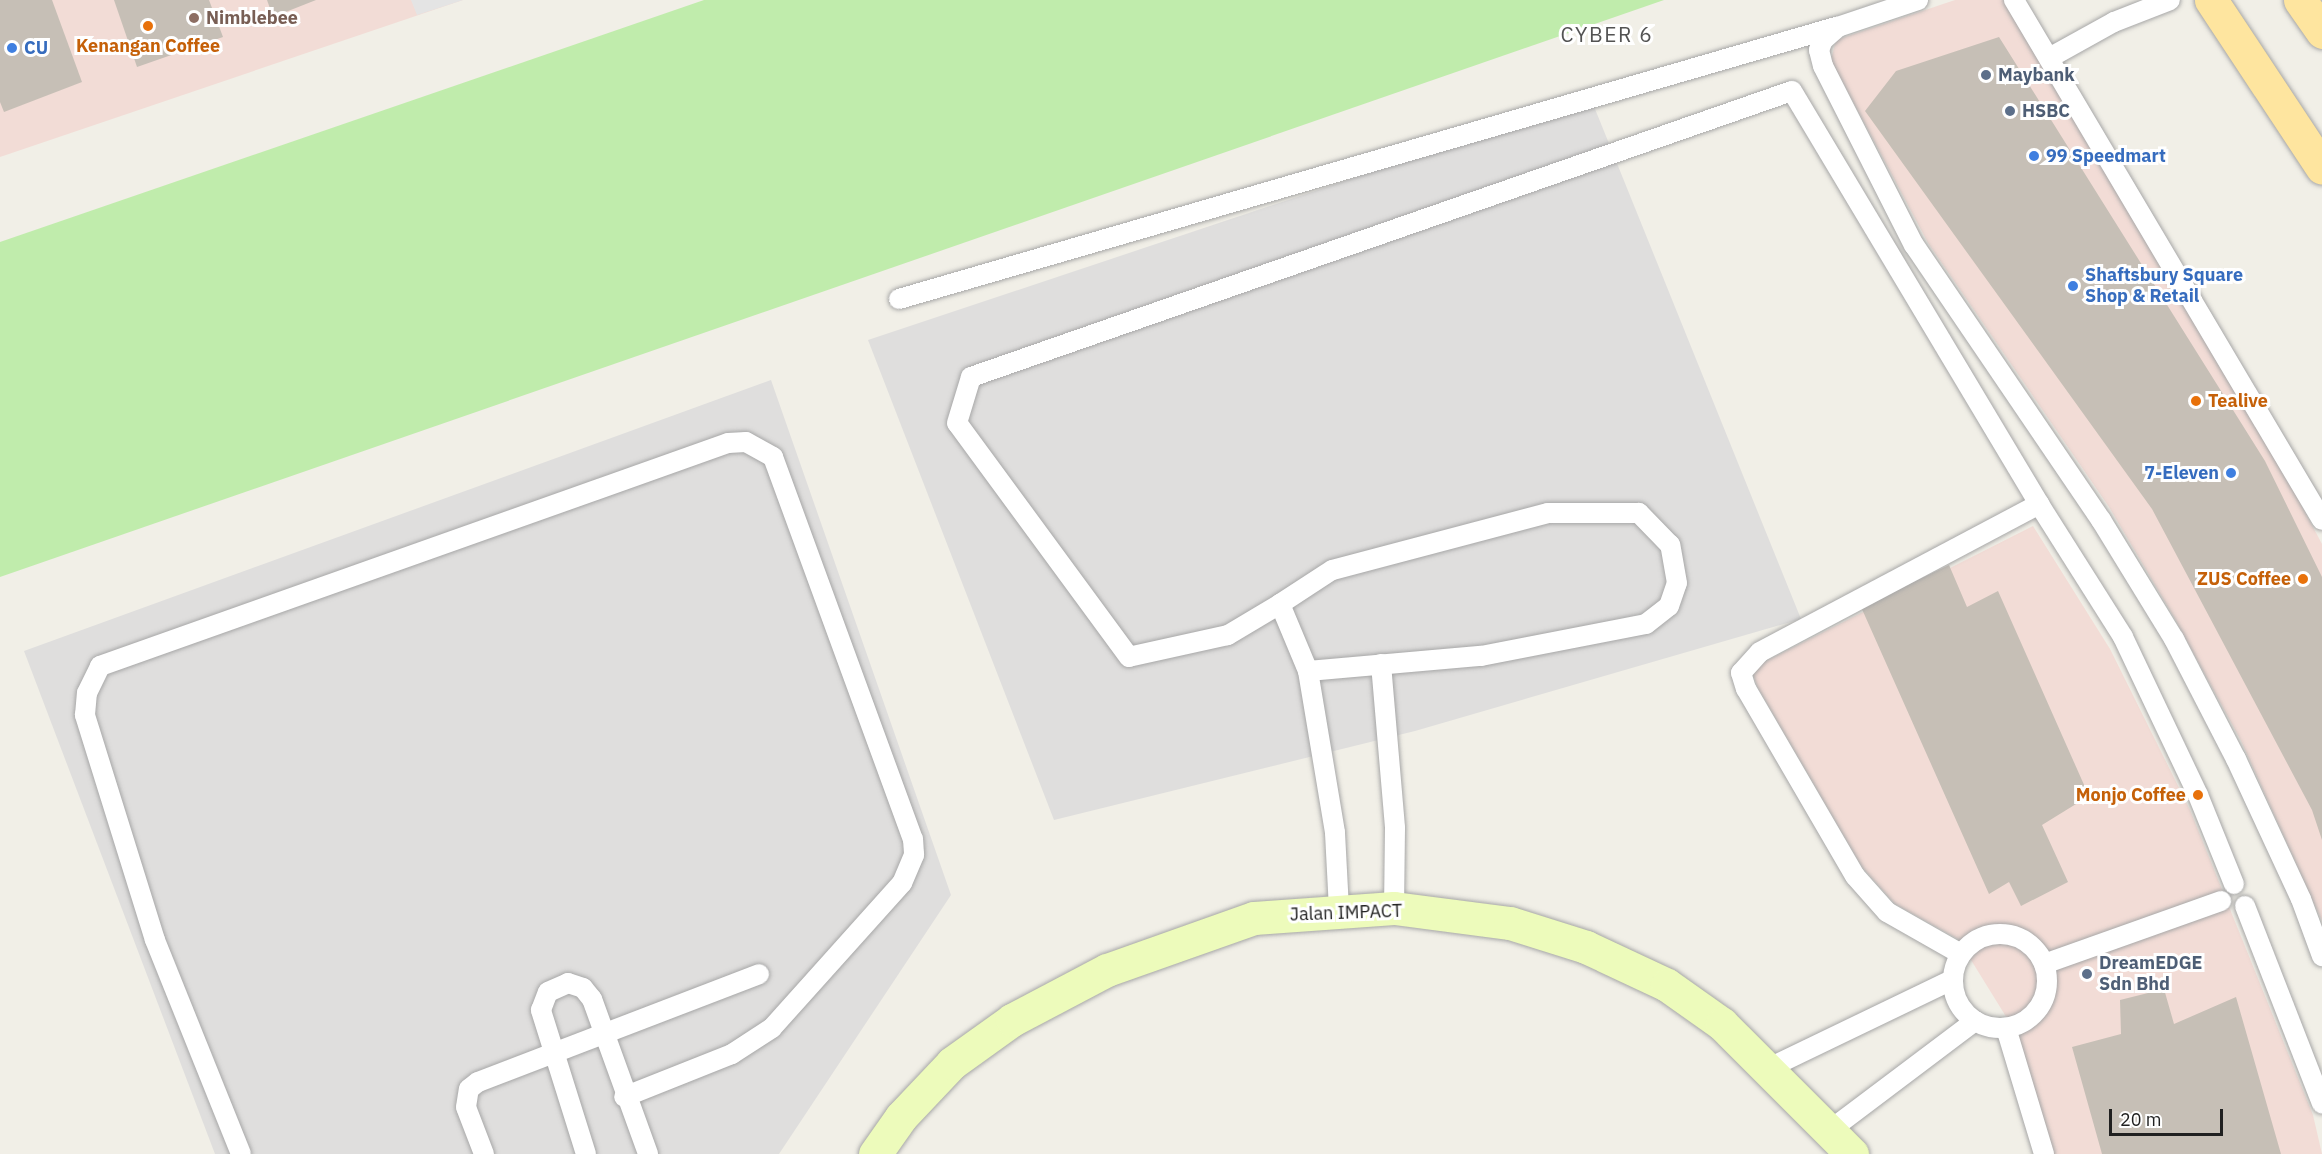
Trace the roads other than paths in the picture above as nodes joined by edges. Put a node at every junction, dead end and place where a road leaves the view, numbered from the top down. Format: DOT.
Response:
graph roads {
  1 [pos="1918,0"];
  2 [pos="2014,0"];
  3 [pos="2170,0"];
  4 [pos="2211,0"];
  5 [pos="2300,0"];
  6 [pos="1838,27"];
  7 [pos="2322,32"];
  8 [pos="2049,58"];
  9 [pos="2322,168"];
  10 [pos="899,299"];
  11 [pos="2039,504"];
  12 [pos="2322,520"];
  13 [pos="1280,604"];
  14 [pos="1381,664"];
  15 [pos="1308,671"];
  16 [pos="2235,884"];
  17 [pos="2222,901"];
  18 [pos="2245,906"];
  19 [pos="1394,908"];
  20 [pos="1339,910"];
  21 [pos="1960,954"];
  22 [pos="2322,956"];
  23 [pos="2044,964"];
  24 [pos="759,974"];
  25 [pos="1952,980"];
  26 [pos="1975,1021"];
  27 [pos="2006,1028"];
  28 [pos="604,1032"];
  29 [pos="552,1051"];
  30 [pos="1767,1069"];
  31 [pos="624,1097"];
  32 [pos="2322,1103"];
  33 [pos="1829,1131"];
  34 [pos="241,1154"];
  35 [pos="484,1154"];
  36 [pos="586,1154"];
  37 [pos="648,1154"];
  38 [pos="875,1154"];
  39 [pos="1852,1154"];
  40 [pos="2044,1154"];
  1 -- 6 [label="lane"];
  2 -- 8 [label="lane"];
  3 -- 8 [label="lane"];
  4 -- 9 [label="main road"];
  5 -- 7 [label="main road"];
  6 -- 10 [label="lane"];
  6 -- 22 [label="lane"];
  8 -- 12 [label="lane"];
  11 -- 13 [label="lane"];
  11 -- 16 [label="lane"];
  11 -- 21 [label="lane"];
  13 -- 14 [label="lane"];
  13 -- 15 [label="lane"];
  14 -- 15 [label="lane"];
  14 -- 19 [label="lane"];
  15 -- 20 [label="lane"];
  16 -- 17 [label="lane"];
  16 -- 18 [label="lane"];
  17 -- 18 [label="lane"];
  17 -- 23 [label="lane"];
  18 -- 32 [label="lane"];
  19 -- 20 [label="street, Jalan IMPACT"];
  19 -- 30 [label="street, Jalan IMPACT"];
  20 -- 38 [label="street, Jalan IMPACT"];
  21 -- 23 [label="lane"];
  21 -- 25 [label="lane"];
  23 -- 27 [label="lane"];
  24 -- 28 [label="lane"];
  25 -- 26 [label="lane"];
  25 -- 30 [label="lane"];
  26 -- 27 [label="lane"];
  26 -- 33 [label="lane"];
  27 -- 40 [label="lane"];
  28 -- 29 [label="lane"];
  28 -- 29 [label="lane"];
  28 -- 31 [label="lane"];
  29 -- 35 [label="lane"];
  29 -- 36 [label="lane"];
  30 -- 33 [label="street, Jalan IMPACT"];
  31 -- 34 [label="lane"];
  31 -- 37 [label="lane"];
  33 -- 39 [label="street, Jalan IMPACT"];
}
